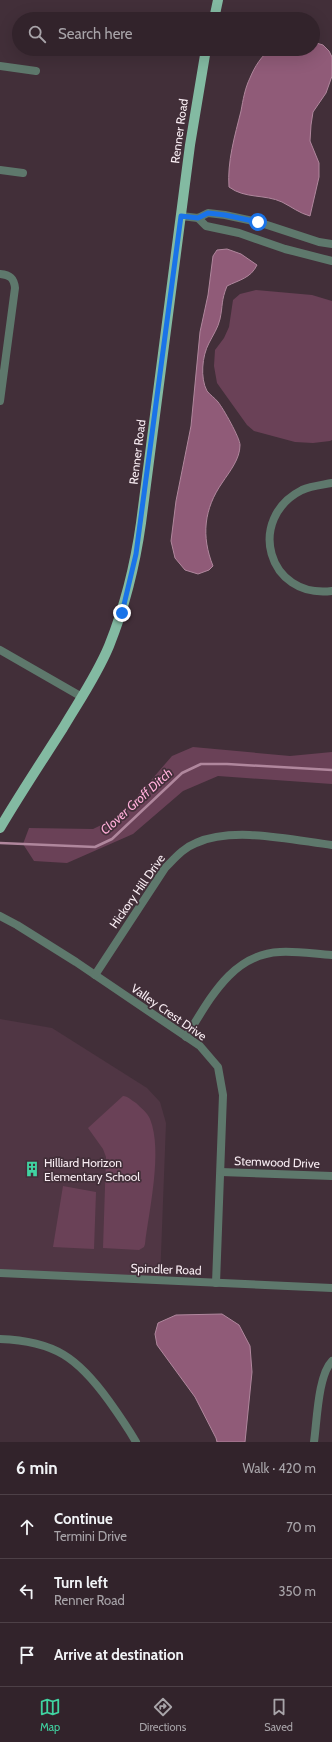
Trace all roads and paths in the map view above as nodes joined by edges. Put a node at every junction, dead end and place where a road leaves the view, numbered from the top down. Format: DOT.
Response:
graph roads {
  1 [pos="218,0"];
  2 [pos="215,12"];
  3 [pos="205,56"];
  4 [pos="0,66"];
  5 [pos="36,71"];
  6 [pos="0,170"];
  7 [pos="23,173"];
  8 [pos="181,216"];
  9 [pos="198,218"];
  10 [pos="332,244"];
  11 [pos="332,261"];
  12 [pos="0,274"];
  13 [pos="1,379"];
  14 [pos="0,401"];
  15 [pos="332,483"];
  16 [pos="332,591"];
  17 [pos="0,650"];
  18 [pos="82,697"];
  19 [pos="0,828"];
  20 [pos="332,845"];
  21 [pos="0,916"];
  22 [pos="332,956"];
  23 [pos="95,976"];
  24 [pos="186,1037"];
  25 [pos="221,1172"];
  26 [pos="332,1176"];
  27 [pos="0,1273"];
  28 [pos="216,1283"];
  29 [pos="332,1288"];
  30 [pos="0,1339"];
  31 [pos="332,1361"];
  32 [pos="136,1442"];
  33 [pos="314,1442"];
  1 -- 2 [label="main road"];
  3 -- 8 [label="main road, Renner Road"];
  4 -- 5 [label="street"];
  6 -- 7 [label="street"];
  8 -- 9 [label="street"];
  8 -- 18 [label="main road, Renner Road"];
  9 -- 10 [label="street"];
  9 -- 11 [label="street"];
  12 -- 13 [label="street"];
  13 -- 14 [label="street"];
  15 -- 16 [label="street"];
  17 -- 18 [label="street"];
  18 -- 19 [label="main road, Renner Road"];
  20 -- 23 [label="street, Hickory Hill Drive"];
  21 -- 23 [label="street, Valley Crest Drive"];
  22 -- 24 [label="street"];
  23 -- 24 [label="street, Valley Crest Drive"];
  24 -- 25 [label="street, Valley Crest Drive"];
  25 -- 26 [label="street, Stemwood Drive"];
  25 -- 28 [label="street, Valley Crest Drive"];
  27 -- 28 [label="street, Spindler Road"];
  28 -- 29 [label="street, Spindler Road"];
  30 -- 32 [label="street"];
  31 -- 33 [label="street"];
}
